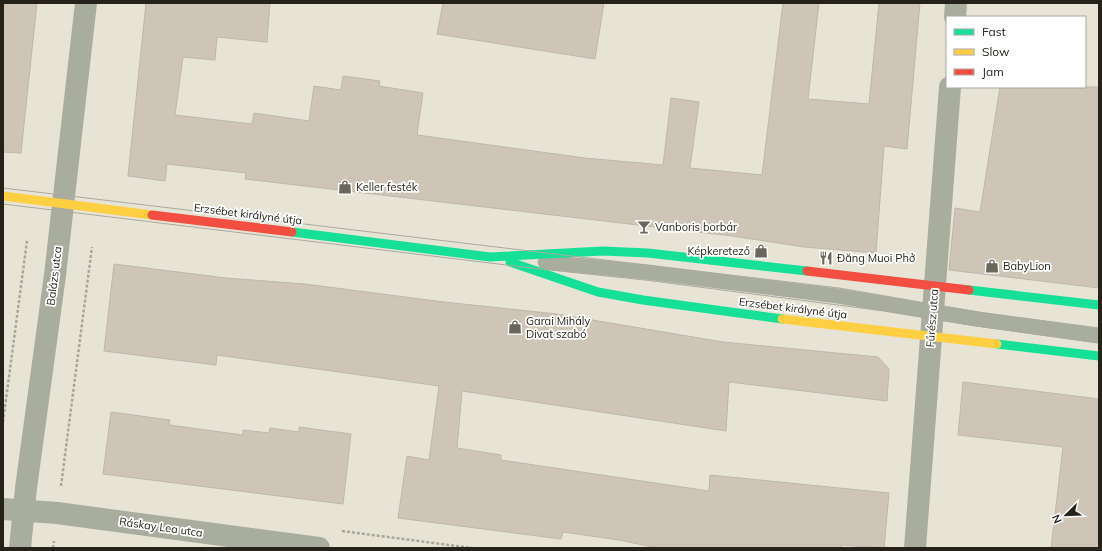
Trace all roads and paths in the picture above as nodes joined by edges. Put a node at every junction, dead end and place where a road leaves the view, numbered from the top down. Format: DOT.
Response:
graph roads {
  1 [pos="86,3"];
  2 [pos="956,3"];
  3 [pos="955,16"];
  4 [pos="950,88"];
  5 [pos="3,196"];
  6 [pos="62,204"];
  7 [pos="26,241"];
  8 [pos="92,247"];
  9 [pos="490,256"];
  10 [pos="935,286"];
  11 [pos="1099,305"];
  12 [pos="933,311"];
  13 [pos="1099,336"];
  14 [pos="931,337"];
  15 [pos="1099,356"];
  16 [pos="3,422"];
  17 [pos="13,510"];
  18 [pos="57,513"];
  19 [pos="20,548"];
  20 [pos="53,548"];
  21 [pos="319,548"];
  22 [pos="915,548"];
  1 -- 6 [label="street, Balázs utca"];
  2 -- 3 [label="street"];
  4 -- 10 [label="street, Fűrész utca"];
  5 -- 6 [label="street, Erzsébet királyné útja"];
  6 -- 9 [label="street, Erzsébet királyné útja"];
  6 -- 17 [label="street, Balázs utca"];
  7 -- 16 [label="path"];
  8 -- 18 [label="path"];
  9 -- 10 [label="street, Erzsébet királyné útja"];
  9 -- 12 [label="lane"];
  9 -- 14 [label="street, Erzsébet királyné útja"];
  10 -- 11 [label="street, Erzsébet királyné útja"];
  10 -- 12 [label="street, Fűrész utca"];
  12 -- 13 [label="lane"];
  12 -- 14 [label="street, Fűrész utca"];
  14 -- 15 [label="street, Erzsébet királyné útja"];
  14 -- 22 [label="street, Fűrész utca"];
  17 -- 18 [label="street, Ráskay Lea utca"];
  17 -- 19 [label="street, Balázs utca"];
  18 -- 20 [label="path"];
  18 -- 21 [label="street, Ráskay Lea utca"];
}
